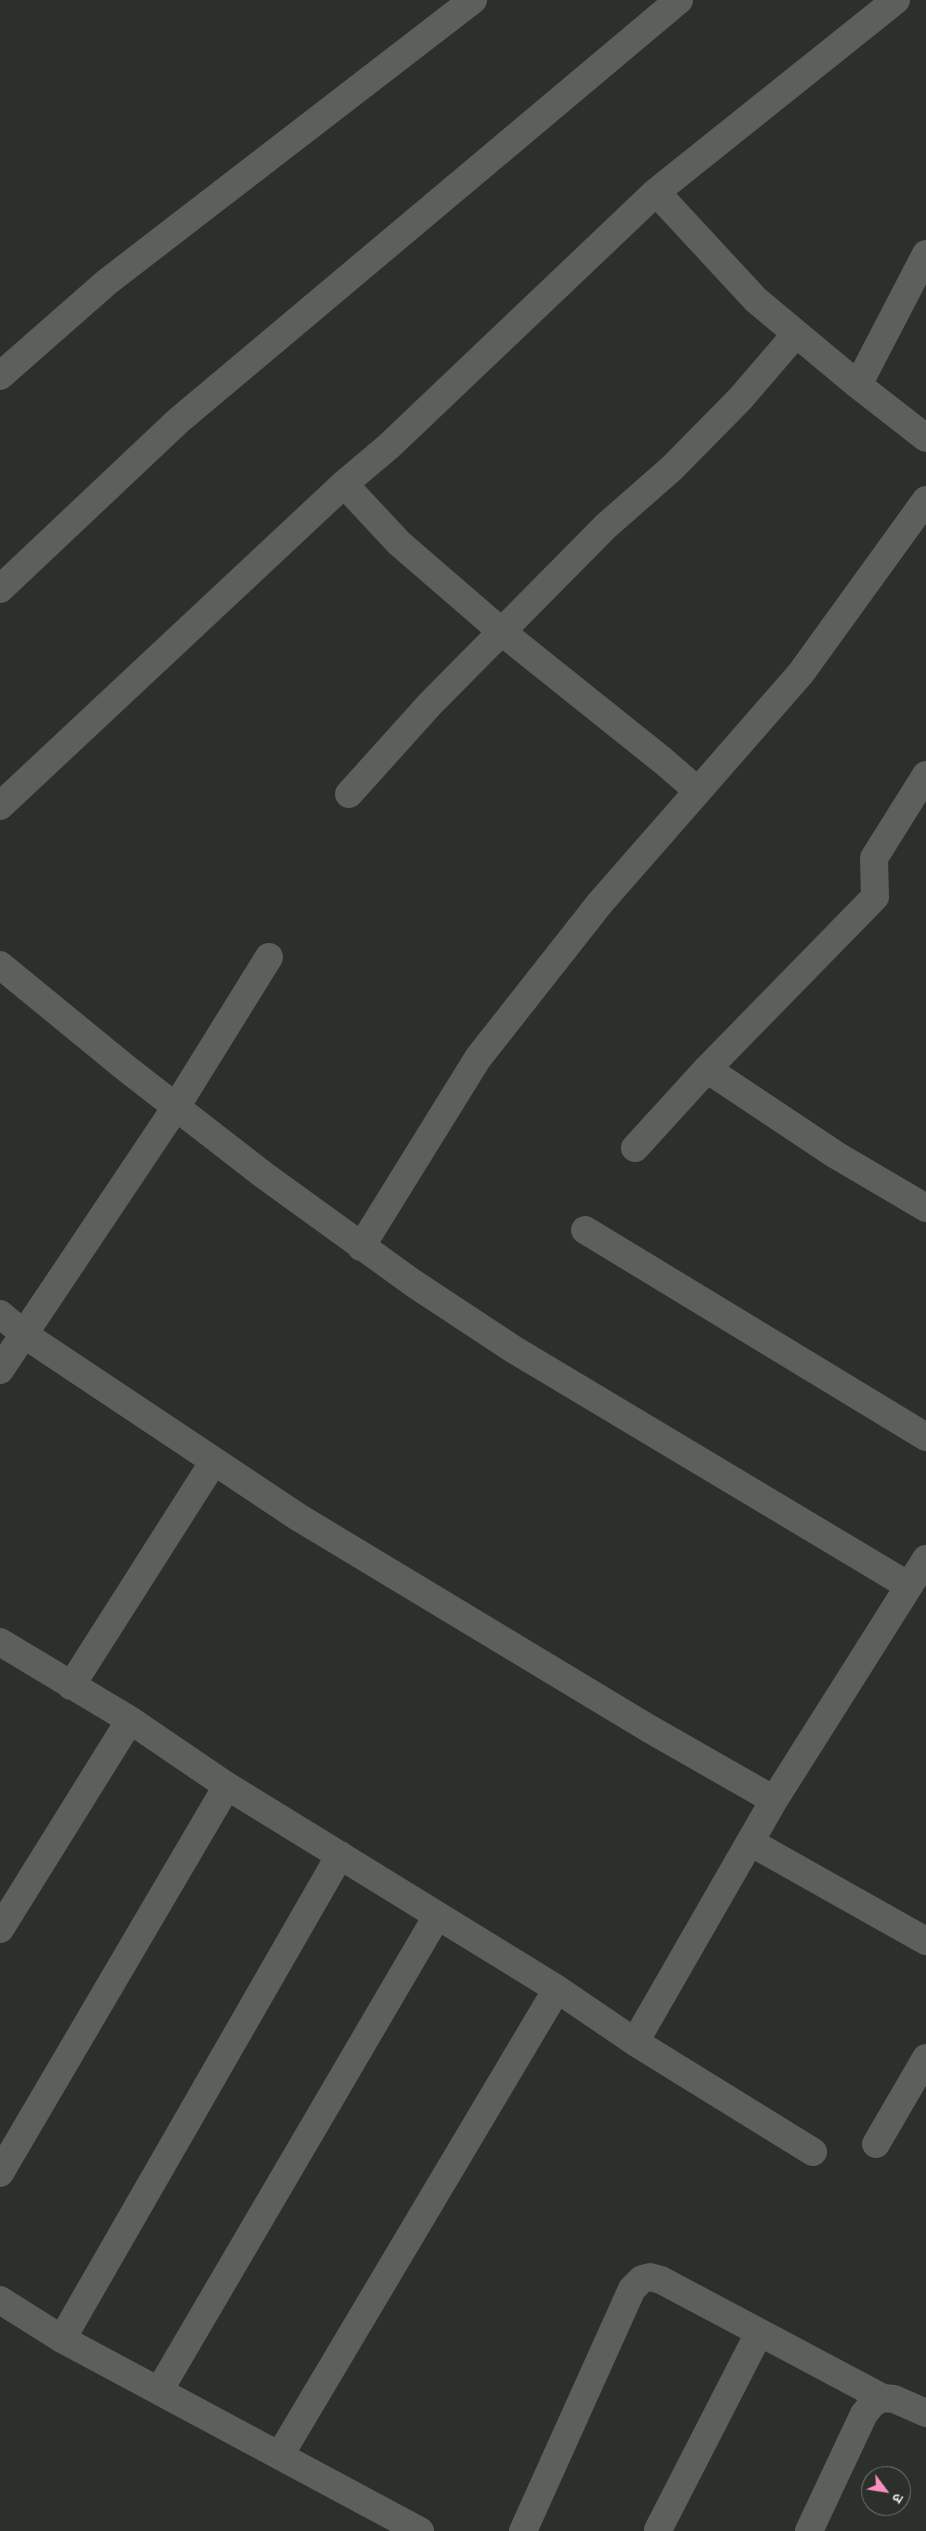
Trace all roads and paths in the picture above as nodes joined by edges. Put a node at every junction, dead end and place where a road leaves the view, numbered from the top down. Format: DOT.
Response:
graph roads {
  1 [pos="473,0"];
  2 [pos="679,0"];
  3 [pos="896,0"];
  4 [pos="656,192"];
  5 [pos="926,254"];
  6 [pos="795,335"];
  7 [pos="0,376"];
  8 [pos="858,385"];
  9 [pos="926,438"];
  10 [pos="344,484"];
  11 [pos="926,500"];
  12 [pos="0,589"];
  13 [pos="502,632"];
  14 [pos="926,775"];
  15 [pos="698,791"];
  16 [pos="349,794"];
  17 [pos="0,806"];
  18 [pos="268,957"];
  19 [pos="0,965"];
  20 [pos="707,1069"];
  21 [pos="176,1107"];
  22 [pos="635,1148"];
  23 [pos="926,1208"];
  24 [pos="585,1230"];
  25 [pos="361,1247"];
  26 [pos="0,1314"];
  27 [pos="25,1334"];
  28 [pos="0,1370"];
  29 [pos="926,1437"];
  30 [pos="214,1461"];
  31 [pos="926,1559"];
  32 [pos="909,1586"];
  33 [pos="4,1653"];
  34 [pos="71,1686"];
  35 [pos="130,1720"];
  36 [pos="227,1786"];
  37 [pos="774,1800"];
  38 [pos="750,1842"];
  39 [pos="340,1855"];
  40 [pos="437,1916"];
  41 [pos="0,1929"];
  42 [pos="926,1940"];
  43 [pos="556,1990"];
  44 [pos="635,2042"];
  45 [pos="926,2058"];
  46 [pos="876,2144"];
  47 [pos="813,2152"];
  48 [pos="0,2173"];
  49 [pos="0,2300"];
  50 [pos="760,2333"];
  51 [pos="62,2340"];
  52 [pos="159,2391"];
  53 [pos="883,2398"];
  54 [pos="926,2413"];
  55 [pos="280,2455"];
  56 [pos="658,2530"];
  57 [pos="420,2531"];
  58 [pos="522,2531"];
  59 [pos="809,2531"];
  1 -- 7 [label="street"];
  2 -- 12 [label="street"];
  3 -- 4 [label="street"];
  4 -- 6 [label="street"];
  4 -- 10 [label="street"];
  5 -- 8 [label="street"];
  6 -- 8 [label="street"];
  6 -- 13 [label="street"];
  8 -- 9 [label="street"];
  10 -- 13 [label="street"];
  10 -- 17 [label="street"];
  11 -- 15 [label="street"];
  13 -- 15 [label="street"];
  13 -- 16 [label="street"];
  14 -- 20 [label="street"];
  15 -- 25 [label="street"];
  18 -- 21 [label="street"];
  19 -- 21 [label="street"];
  20 -- 22 [label="street"];
  20 -- 23 [label="street"];
  21 -- 25 [label="street"];
  21 -- 27 [label="street"];
  24 -- 29 [label="street"];
  25 -- 32 [label="street"];
  26 -- 27 [label="street"];
  27 -- 28 [label="street"];
  27 -- 30 [label="street"];
  30 -- 34 [label="street"];
  30 -- 37 [label="street"];
  31 -- 32 [label="street"];
  32 -- 37 [label="street"];
  33 -- 34 [label="street"];
  34 -- 35 [label="street"];
  35 -- 36 [label="street"];
  35 -- 41 [label="street"];
  36 -- 39 [label="street"];
  36 -- 48 [label="street"];
  37 -- 38 [label="street"];
  38 -- 42 [label="street"];
  38 -- 44 [label="street"];
  39 -- 40 [label="street"];
  39 -- 51 [label="street"];
  40 -- 43 [label="street"];
  40 -- 52 [label="street"];
  43 -- 44 [label="street"];
  43 -- 55 [label="street"];
  44 -- 47 [label="street"];
  45 -- 46 [label="street"];
  49 -- 51 [label="street"];
  50 -- 53 [label="street"];
  50 -- 56 [label="street"];
  50 -- 58 [label="street"];
  51 -- 52 [label="street"];
  52 -- 55 [label="street"];
  53 -- 54 [label="street"];
  53 -- 59 [label="street"];
  55 -- 57 [label="street"];
}
